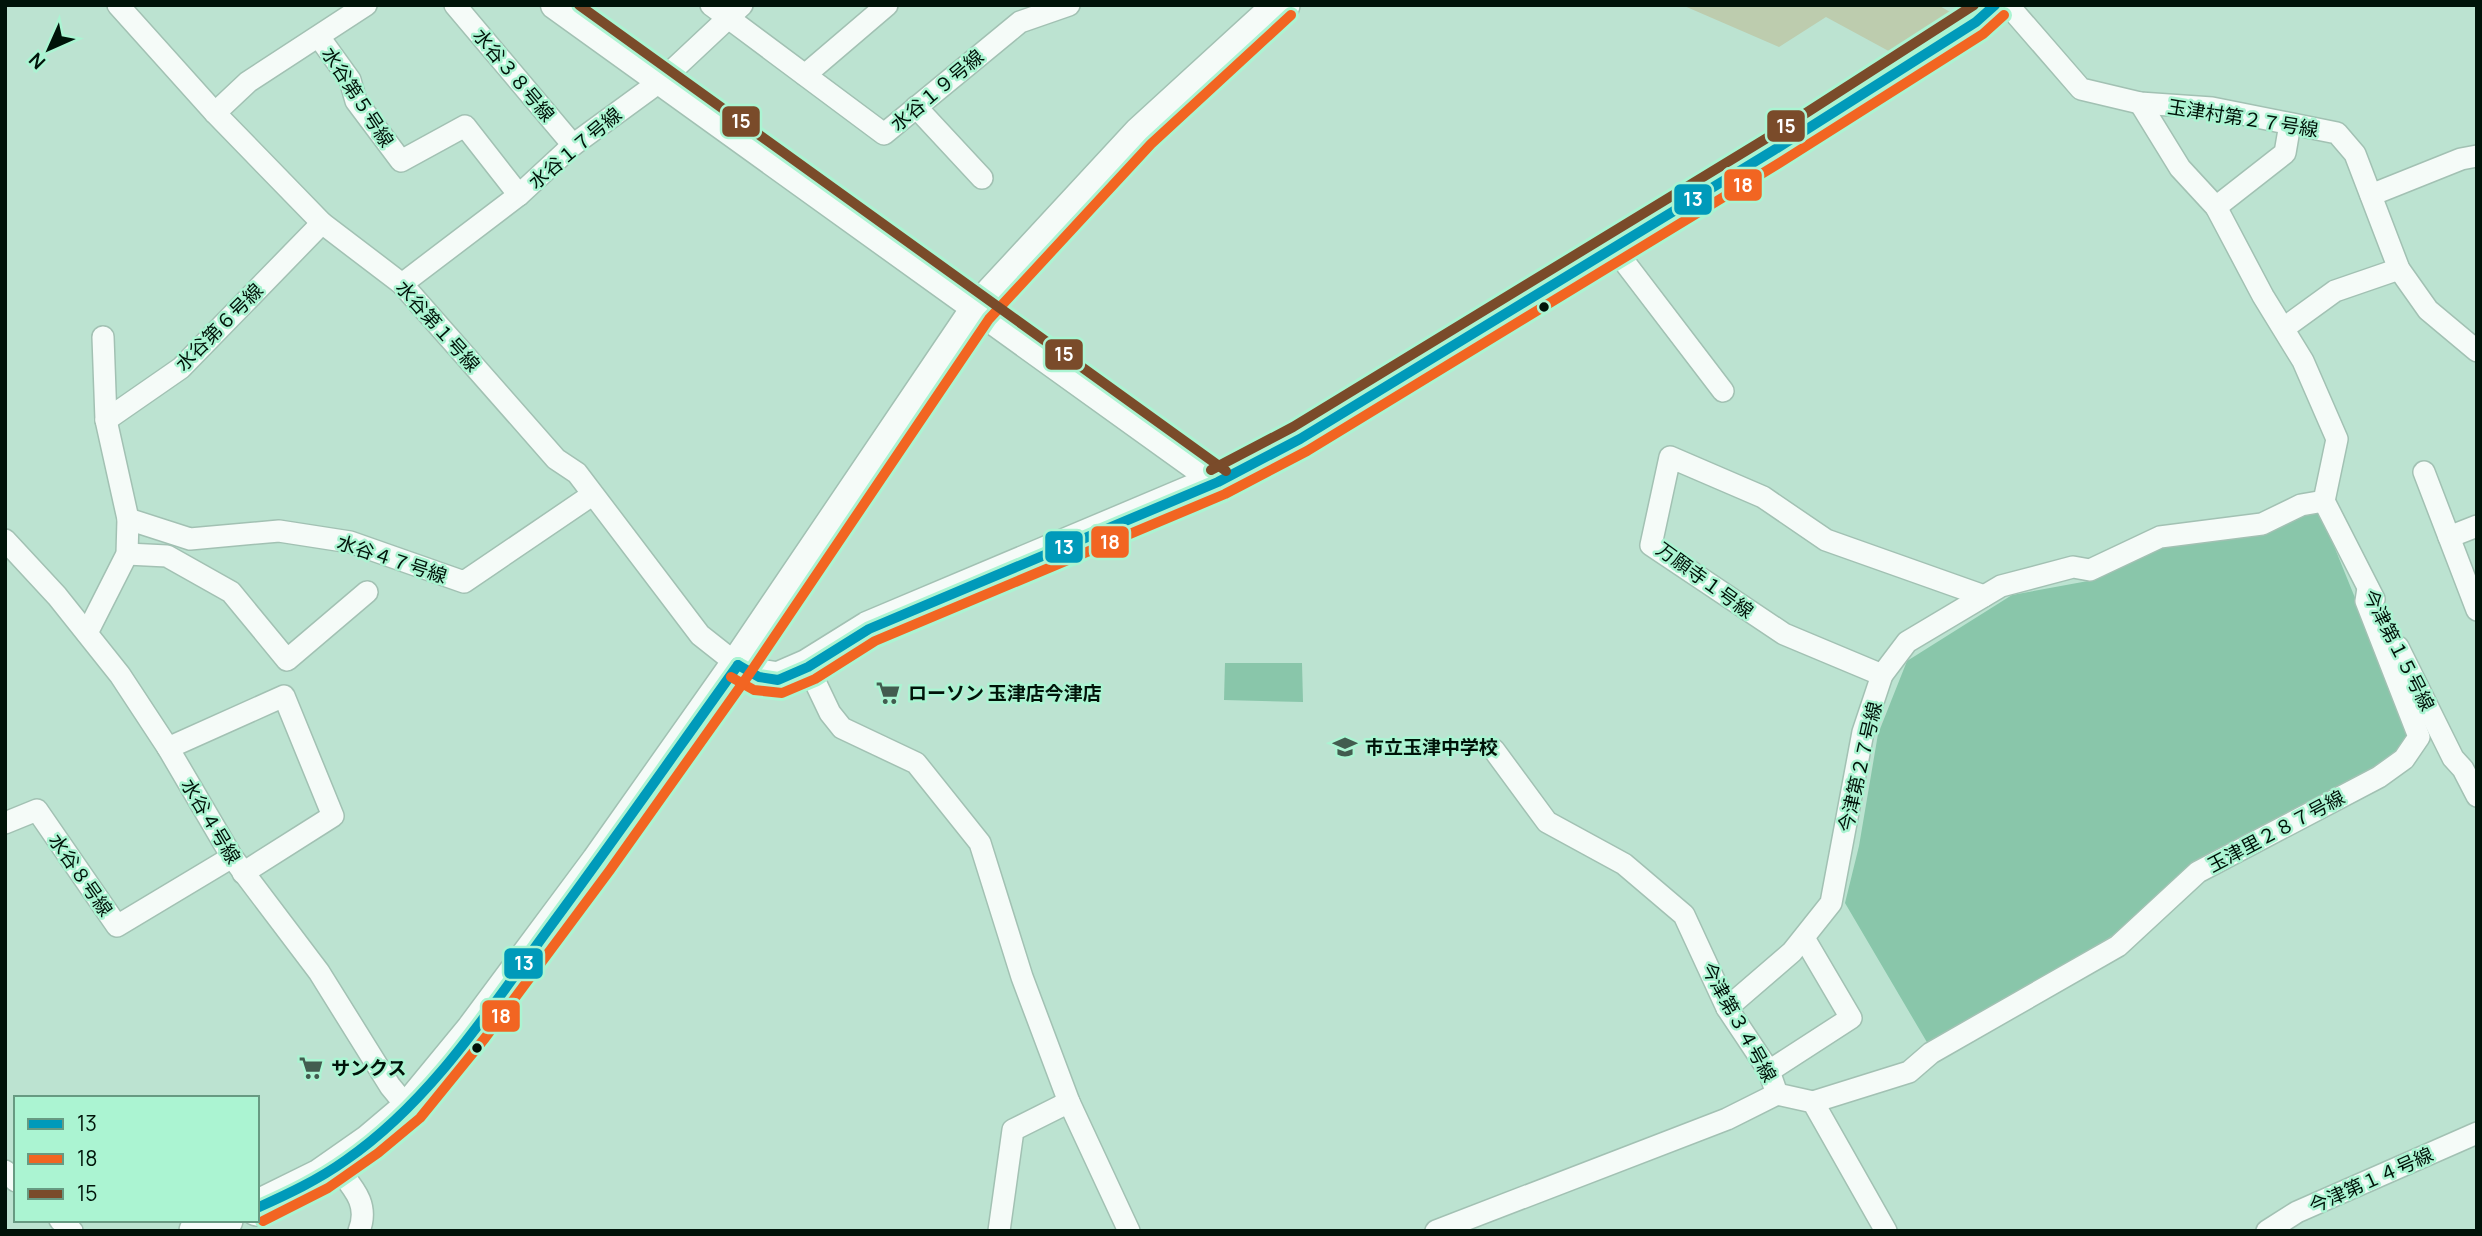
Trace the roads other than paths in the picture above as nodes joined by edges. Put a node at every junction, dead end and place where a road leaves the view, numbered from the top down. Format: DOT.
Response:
graph roads {
  1 [pos="118,5"];
  2 [pos="366,5"];
  3 [pos="455,5"];
  4 [pos="555,5"];
  5 [pos="887,5"];
  6 [pos="1069,5"];
  7 [pos="1282,5"];
  8 [pos="1995,5"];
  9 [pos="2008,5"];
  10 [pos="727,9"];
  11 [pos="318,37"];
  12 [pos="805,75"];
  13 [pos="662,80"];
  14 [pos="2140,103"];
  15 [pos="916,107"];
  16 [pos="215,113"];
  17 [pos="2290,124"];
  18 [pos="573,145"];
  19 [pos="2477,156"];
  20 [pos="982,178"];
  21 [pos="519,195"];
  22 [pos="2371,195"];
  23 [pos="2216,207"];
  24 [pos="323,223"];
  25 [pos="1613,247"];
  26 [pos="2399,269"];
  27 [pos="402,284"];
  28 [pos="978,310"];
  29 [pos="2284,328"];
  30 [pos="103,337"];
  31 [pos="2477,351"];
  32 [pos="1723,391"];
  33 [pos="106,420"];
  34 [pos="2424,472"];
  35 [pos="1218,482"];
  36 [pos="592,495"];
  37 [pos="2324,501"];
  38 [pos="128,519"];
  39 [pos="2477,526"];
  40 [pos="2449,537"];
  41 [pos="10,554"];
  42 [pos="127,554"];
  43 [pos="2368,588"];
  44 [pos="367,592"];
  45 [pos="1984,596"];
  46 [pos="2477,610"];
  47 [pos="87,633"];
  48 [pos="738,664"];
  49 [pos="808,667"];
  50 [pos="1882,675"];
  51 [pos="168,748"];
  52 [pos="1494,750"];
  53 [pos="2470,767"];
  54 [pos="2477,796"];
  55 [pos="5,822"];
  56 [pos="238,865"];
  57 [pos="1804,937"];
  58 [pos="1727,1009"];
  59 [pos="1769,1071"];
  60 [pos="1777,1094"];
  61 [pos="1069,1102"];
  62 [pos="1813,1102"];
  63 [pos="409,1109"];
  64 [pos="2477,1133"];
  65 [pos="336,1166"];
  66 [pos="259,1207"];
  67 [pos="220,1222"];
  68 [pos="2276,1228"];
  69 [pos="197,1231"];
  70 [pos="359,1231"];
  71 [pos="999,1231"];
  72 [pos="1129,1231"];
  73 [pos="1436,1231"];
  74 [pos="1886,1231"];
  1 -- 16 [label="street, 水谷第１号線"];
  2 -- 11 [label="street"];
  3 -- 18 [label="street, 水谷３８号線"];
  4 -- 13 [label="street"];
  5 -- 12 [label="street"];
  6 -- 15 [label="street, 水谷１９号線"];
  7 -- 28 [label="main road"];
  8 -- 25 [label="main road"];
  9 -- 14 [label="street, 玉津村第２７号線"];
  10 -- 12 [label="street, 水谷１９号線"];
  10 -- 13 [label="street, 水谷１７号線"];
  11 -- 16 [label="street"];
  11 -- 21 [label="street, 水谷第５号線"];
  12 -- 15 [label="street, 水谷１９号線"];
  13 -- 18 [label="street, 水谷１７号線"];
  13 -- 28 [label="street"];
  14 -- 17 [label="street, 玉津村第２７号線"];
  14 -- 23 [label="street"];
  15 -- 20 [label="street"];
  16 -- 24 [label="street, 水谷第１号線"];
  17 -- 22 [label="street, 玉津村第２７号線"];
  17 -- 23 [label="street"];
  18 -- 21 [label="street, 水谷１７号線"];
  19 -- 22 [label="street"];
  21 -- 27 [label="street, 水谷１７号線"];
  22 -- 26 [label="street, 玉津村第２７号線"];
  23 -- 29 [label="street"];
  24 -- 27 [label="street, 水谷第１号線"];
  24 -- 33 [label="street, 水谷第６号線"];
  25 -- 32 [label="street"];
  25 -- 35 [label="main road"];
  26 -- 29 [label="street"];
  26 -- 31 [label="street, 玉津村第２７号線"];
  27 -- 36 [label="street, 水谷第１号線"];
  28 -- 35 [label="street"];
  28 -- 48 [label="main road"];
  29 -- 37 [label="street"];
  30 -- 33 [label="street"];
  33 -- 38 [label="street"];
  34 -- 40 [label="street"];
  35 -- 49 [label="main road"];
  36 -- 38 [label="street, 水谷４７号線"];
  36 -- 48 [label="street, 水谷第１号線"];
  37 -- 43 [label="street, 今津第１５号線"];
  37 -- 45 [label="street, 今津第２７号線"];
  38 -- 42 [label="street"];
  39 -- 40 [label="street"];
  40 -- 46 [label="street"];
  41 -- 47 [label="street, 水谷４号線"];
  42 -- 44 [label="street"];
  42 -- 47 [label="street"];
  43 -- 53 [label="street, 今津第１５号線"];
  43 -- 62 [label="street, 玉津里２８７号線"];
  45 -- 50 [label="street, 今津第２７号線"];
  45 -- 50 [label="street, 万願寺１号線"];
  47 -- 51 [label="street, 水谷４号線"];
  48 -- 49 [label="main road"];
  48 -- 63 [label="main road"];
  49 -- 61 [label="street"];
  50 -- 57 [label="street, 今津第２７号線"];
  51 -- 56 [label="street, 水谷４号線"];
  51 -- 56 [label="street"];
  52 -- 58 [label="street, 今津第３４号線"];
  53 -- 54 [label="street, 今津第１５号線"];
  55 -- 56 [label="street, 水谷８号線"];
  56 -- 63 [label="street, 水谷４号線"];
  57 -- 58 [label="street, 今津第２７号線"];
  57 -- 59 [label="street"];
  58 -- 59 [label="street, 今津第３４号線"];
  59 -- 60 [label="street, 今津第３４号線"];
  60 -- 62 [label="street"];
  60 -- 73 [label="street"];
  61 -- 71 [label="street"];
  61 -- 72 [label="street"];
  62 -- 74 [label="street"];
  63 -- 65 [label="main road"];
  64 -- 68 [label="street, 今津第１４号線"];
  65 -- 66 [label="main road"];
  65 -- 70 [label="street"];
  67 -- 69 [label="main road"];
}
